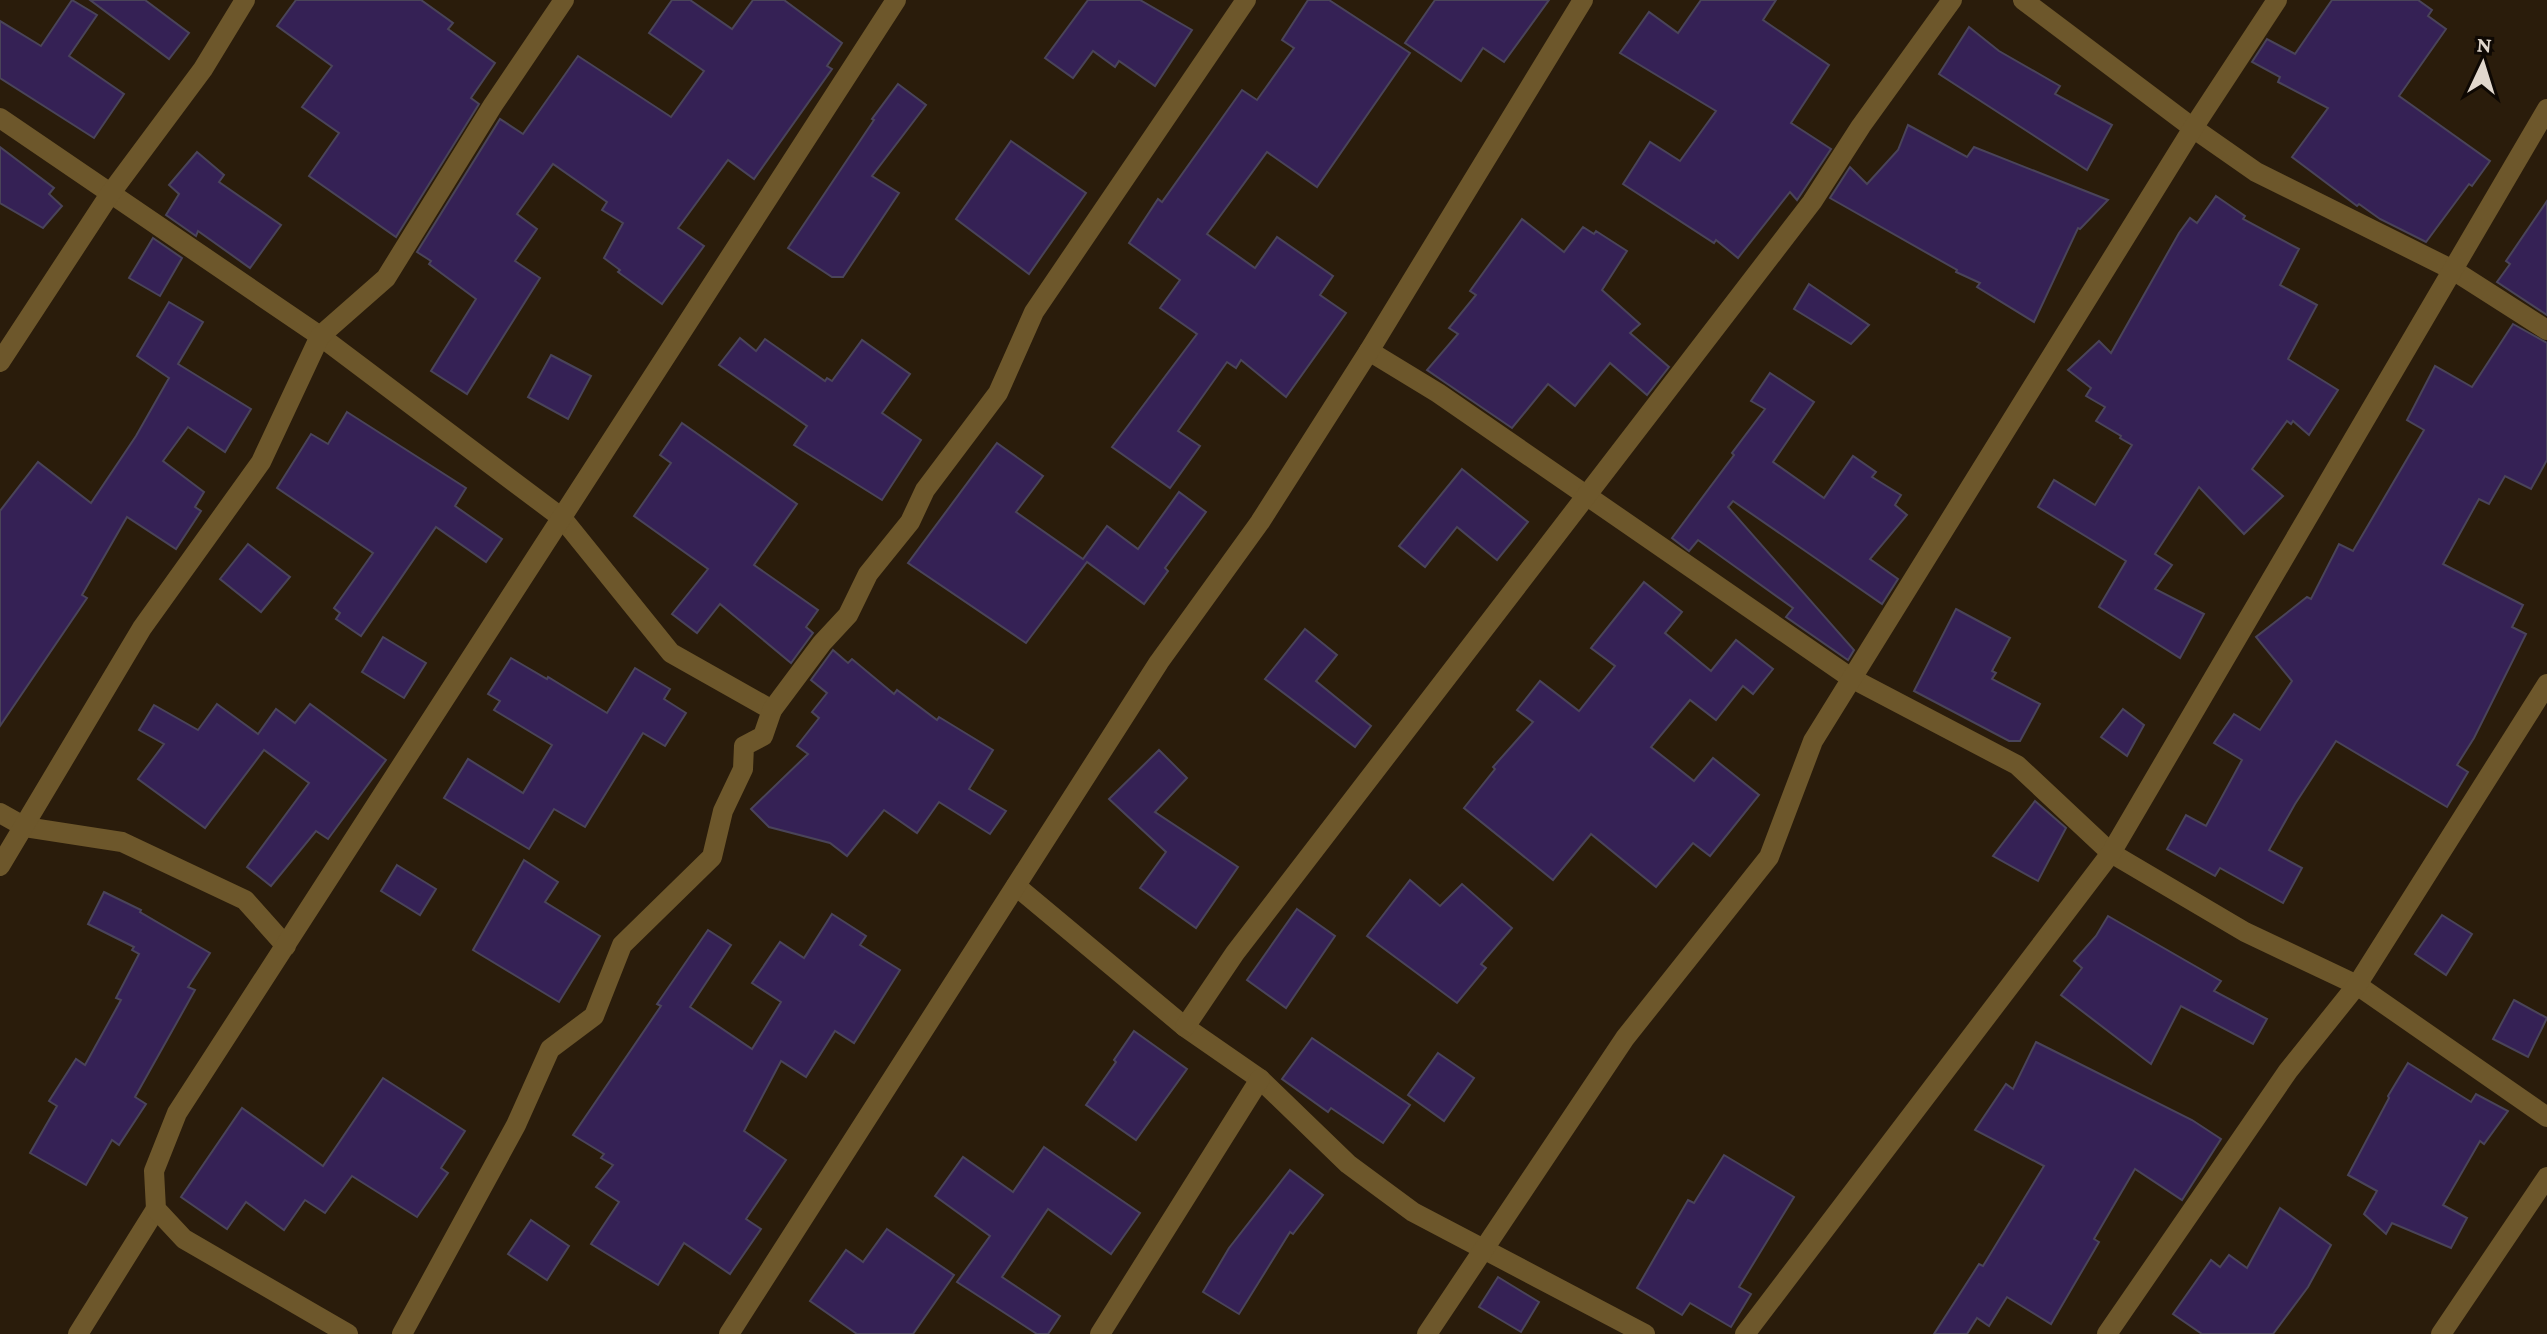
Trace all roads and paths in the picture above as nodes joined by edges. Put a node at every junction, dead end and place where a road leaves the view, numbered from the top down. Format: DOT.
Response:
graph roads {
  1 [pos="245,0"];
  2 [pos="564,0"];
  3 [pos="896,0"];
  4 [pos="1246,0"];
  5 [pos="1583,0"];
  6 [pos="1952,0"];
  7 [pos="2023,0"];
  8 [pos="2277,0"];
  9 [pos="2547,109"];
  10 [pos="0,118"];
  11 [pos="2193,128"];
  12 [pos="110,194"];
  13 [pos="2453,270"];
  14 [pos="2547,330"];
  15 [pos="320,336"];
  16 [pos="1369,351"];
  17 [pos="0,362"];
  18 [pos="1587,498"];
  19 [pos="562,518"];
  20 [pos="1851,678"];
  21 [pos="2547,684"];
  22 [pos="772,710"];
  23 [pos="0,813"];
  24 [pos="25,827"];
  25 [pos="2111,853"];
  26 [pos="0,866"];
  27 [pos="1016,886"];
  28 [pos="286,946"];
  29 [pos="2357,985"];
  30 [pos="1185,1027"];
  31 [pos="1260,1079"];
  32 [pos="2547,1117"];
  33 [pos="2547,1177"];
  34 [pos="156,1209"];
  35 [pos="1482,1249"];
  36 [pos="78,1334"];
  37 [pos="348,1334"];
  38 [pos="402,1334"];
  39 [pos="729,1334"];
  40 [pos="1100,1334"];
  41 [pos="1427,1334"];
  42 [pos="1645,1334"];
  43 [pos="1745,1334"];
  44 [pos="2107,1334"];
  45 [pos="2441,1334"];
  1 -- 12 [label="street"];
  2 -- 15 [label="street"];
  3 -- 19 [label="street"];
  4 -- 22 [label="street"];
  5 -- 16 [label="street"];
  6 -- 18 [label="street"];
  7 -- 11 [label="street"];
  8 -- 11 [label="street"];
  9 -- 13 [label="street"];
  10 -- 12 [label="street"];
  11 -- 13 [label="street"];
  11 -- 20 [label="street"];
  12 -- 15 [label="street"];
  12 -- 17 [label="street"];
  13 -- 14 [label="street"];
  13 -- 25 [label="street"];
  15 -- 19 [label="street"];
  15 -- 24 [label="street"];
  16 -- 18 [label="street"];
  16 -- 27 [label="street"];
  18 -- 20 [label="street"];
  18 -- 30 [label="street"];
  19 -- 22 [label="street"];
  19 -- 28 [label="street"];
  20 -- 25 [label="street"];
  20 -- 35 [label="street"];
  21 -- 29 [label="street"];
  22 -- 38 [label="street"];
  23 -- 24 [label="street"];
  24 -- 26 [label="street"];
  24 -- 28 [label="street"];
  25 -- 29 [label="street"];
  25 -- 43 [label="street"];
  27 -- 30 [label="street"];
  27 -- 39 [label="street"];
  28 -- 34 [label="street"];
  29 -- 32 [label="street"];
  29 -- 44 [label="street"];
  30 -- 31 [label="street"];
  31 -- 35 [label="street"];
  31 -- 40 [label="street"];
  33 -- 45 [label="street"];
  34 -- 36 [label="street"];
  34 -- 37 [label="street"];
  35 -- 41 [label="street"];
  35 -- 42 [label="street"];
}
